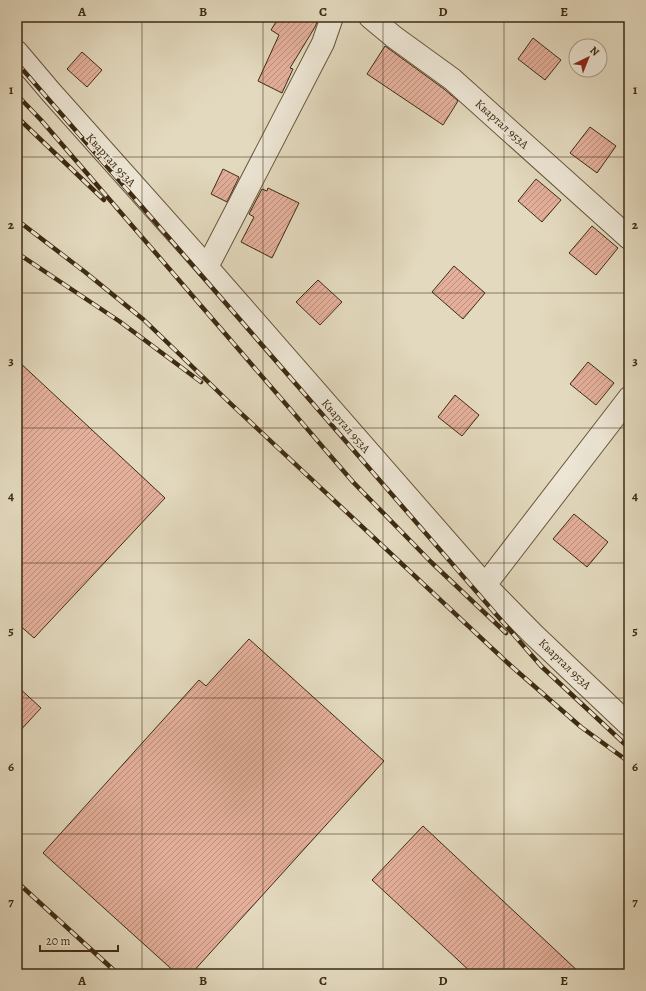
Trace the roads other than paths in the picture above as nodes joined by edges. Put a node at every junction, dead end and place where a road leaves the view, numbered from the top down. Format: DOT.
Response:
graph roads {
  1 [pos="332,17"];
  2 [pos="370,17"];
  3 [pos="17,52"];
  4 [pos="629,238"];
  5 [pos="207,267"];
  6 [pos="629,398"];
  7 [pos="485,585"];
  8 [pos="629,725"];
  1 -- 5 [label="street"];
  2 -- 4 [label="street, Квартал 953А"];
  3 -- 5 [label="street, Квартал 953А"];
  5 -- 7 [label="street, Квартал 953А"];
  6 -- 7 [label="street"];
  7 -- 8 [label="street, Квартал 953А"];
}
